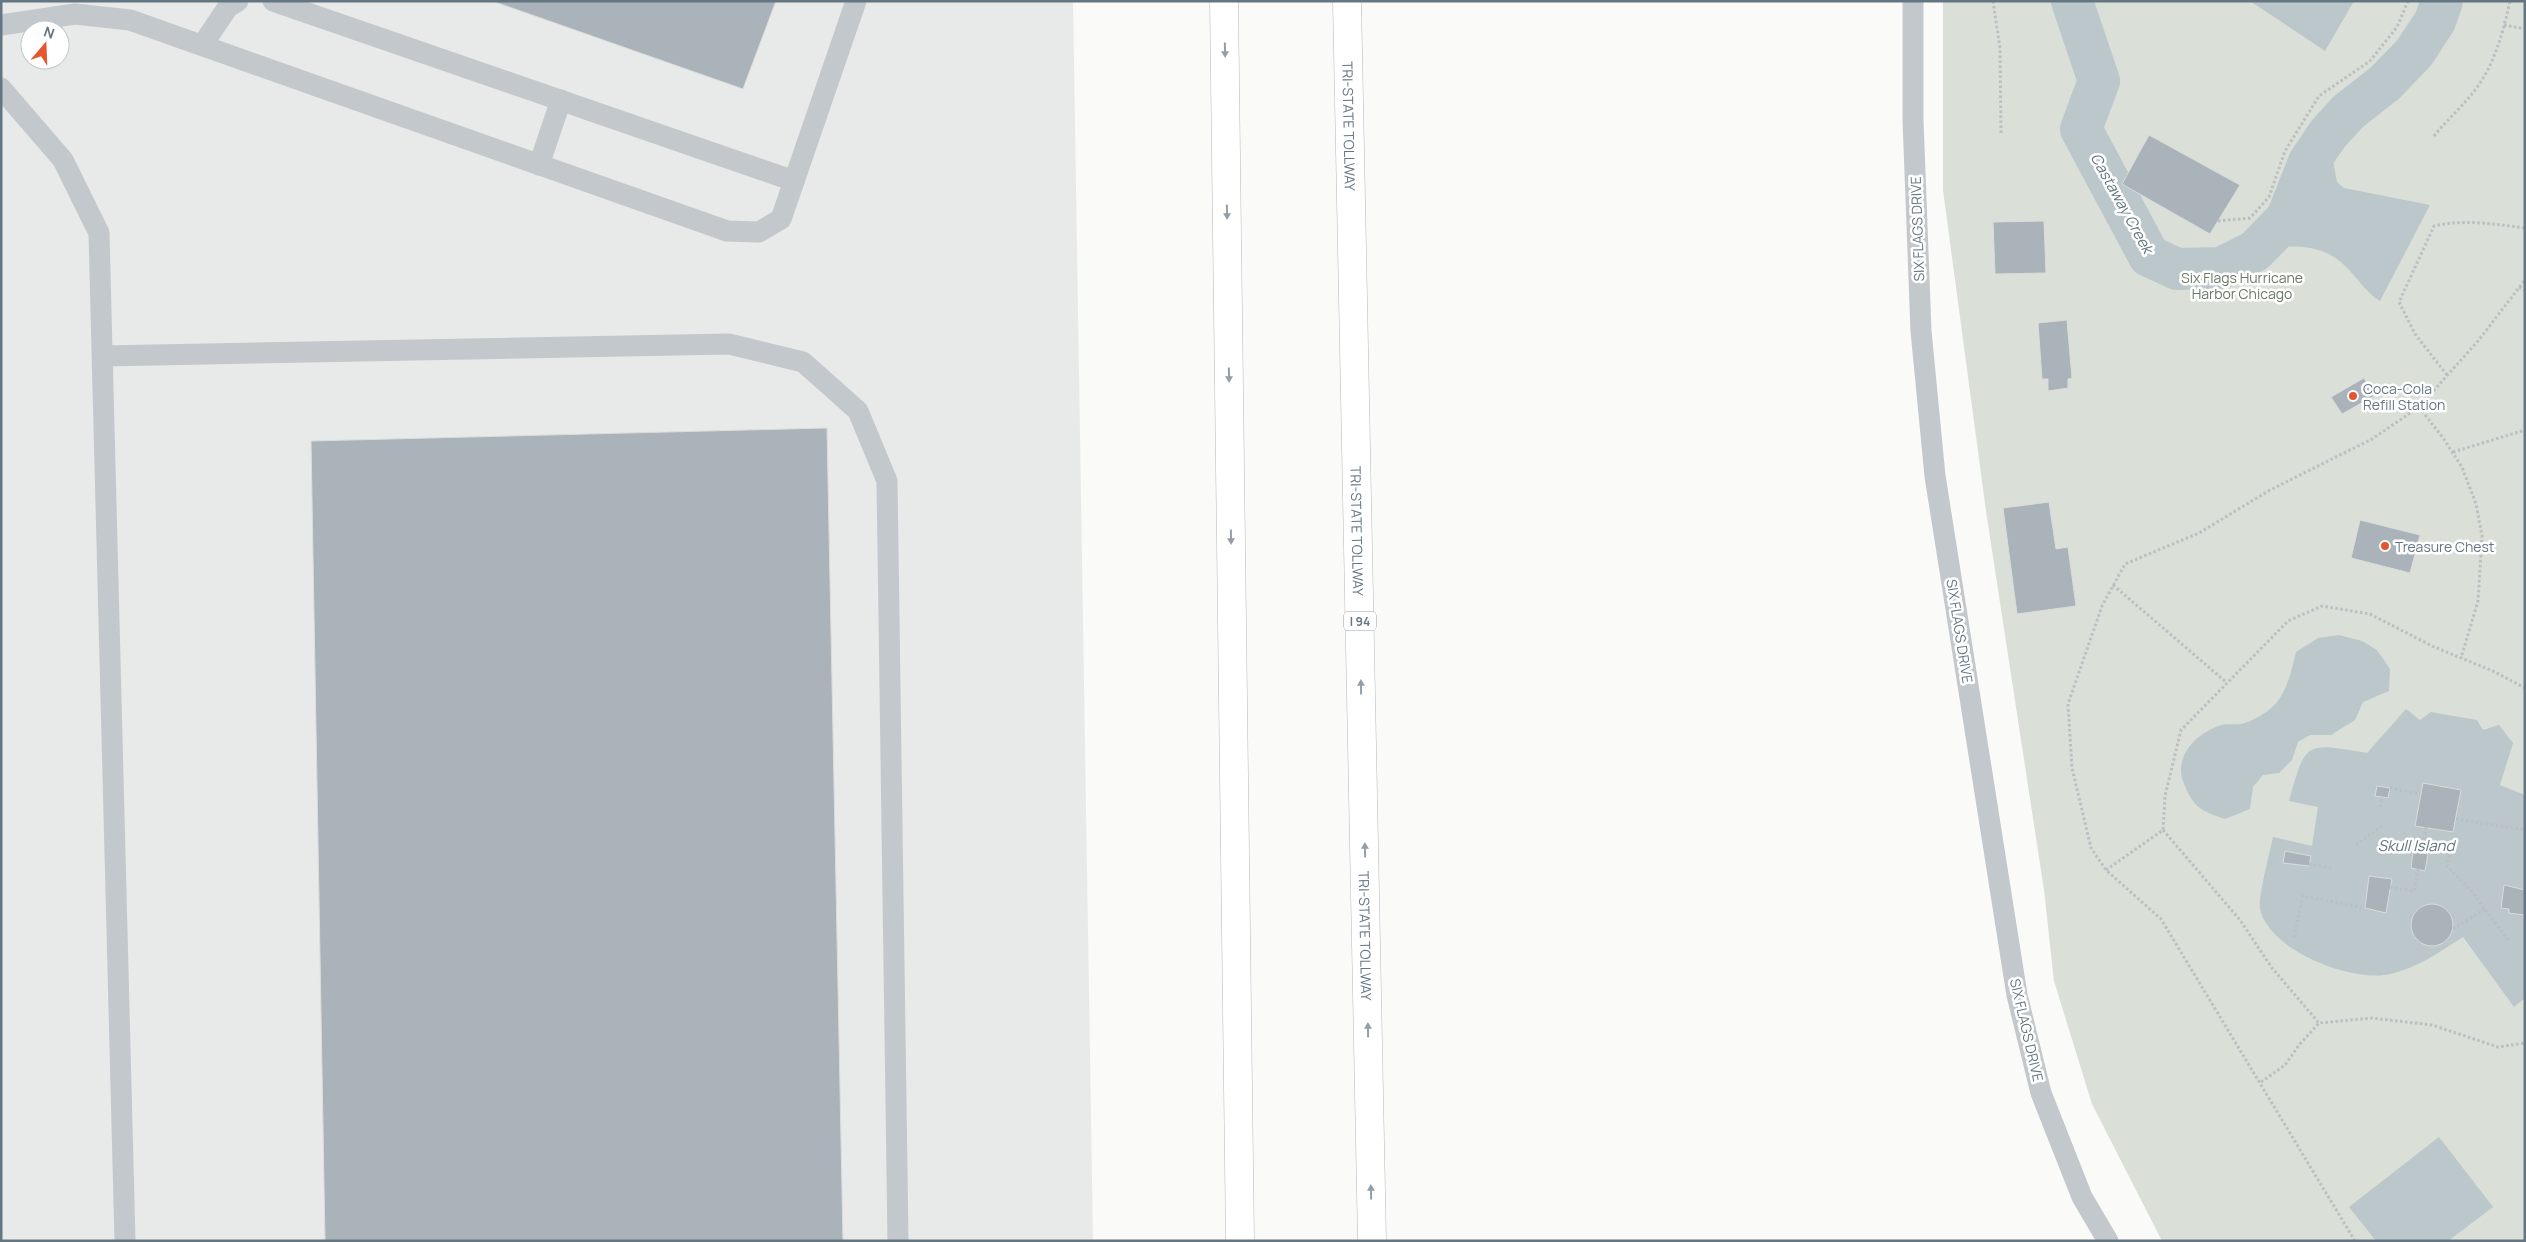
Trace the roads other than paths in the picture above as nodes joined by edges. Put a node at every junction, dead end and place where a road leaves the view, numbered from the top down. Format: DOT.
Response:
graph roads {
  1 [pos="238,1"];
  2 [pos="273,1"];
  3 [pos="856,1"];
  4 [pos="1224,1"];
  5 [pos="1347,1"];
  6 [pos="1913,1"];
  7 [pos="1,24"];
  8 [pos="202,44"];
  9 [pos="1,88"];
  10 [pos="561,100"];
  11 [pos="539,165"];
  12 [pos="794,181"];
  13 [pos="103,356"];
  14 [pos="125,1241"];
  15 [pos="898,1241"];
  16 [pos="1240,1241"];
  17 [pos="1372,1241"];
  18 [pos="2108,1241"];
  1 -- 8 [label="lane"];
  2 -- 10 [label="lane"];
  3 -- 12 [label="lane"];
  4 -- 16 [label="highway, one-way"];
  17 -- 5 [label="highway, TRI-STATE TOLLWAY / I 94, one-way"];
  6 -- 18 [label="lane, SIX FLAGS DRIVE"];
  7 -- 8 [label="lane"];
  8 -- 11 [label="lane"];
  9 -- 13 [label="lane"];
  10 -- 11 [label="lane"];
  10 -- 12 [label="lane"];
  11 -- 12 [label="lane"];
  13 -- 14 [label="lane"];
  13 -- 15 [label="lane"];
}
